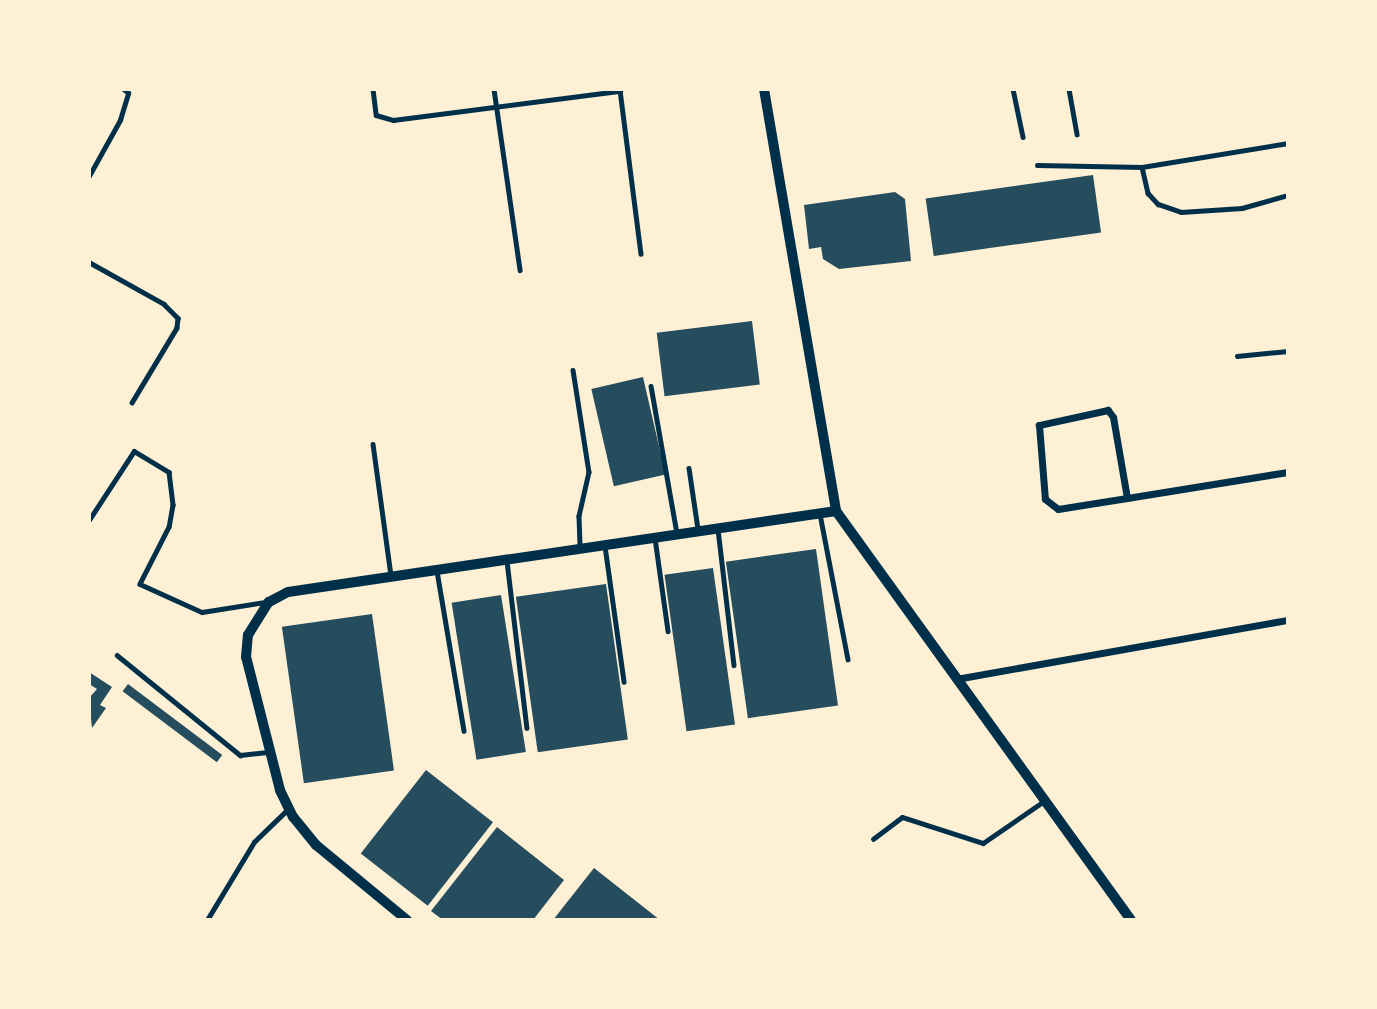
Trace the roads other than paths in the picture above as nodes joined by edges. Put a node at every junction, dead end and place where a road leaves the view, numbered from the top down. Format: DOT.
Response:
graph roads {
  1 [pos="123,89"];
  2 [pos="373,89"];
  3 [pos="494,89"];
  4 [pos="764,89"];
  5 [pos="1013,89"];
  6 [pos="1069,89"];
  7 [pos="620,90"];
  8 [pos="498,107"];
  9 [pos="1077,134"];
  10 [pos="1023,137"];
  11 [pos="1288,143"];
  12 [pos="1037,165"];
  13 [pos="1142,167"];
  14 [pos="89,176"];
  15 [pos="1284,196"];
  16 [pos="641,254"];
  17 [pos="89,262"];
  18 [pos="520,270"];
  19 [pos="1288,351"];
  20 [pos="1237,356"];
  21 [pos="573,370"];
  22 [pos="651,387"];
  23 [pos="132,403"];
  24 [pos="373,444"];
  25 [pos="689,468"];
  26 [pos="1288,472"];
  27 [pos="1127,498"];
  28 [pos="836,511"];
  29 [pos="820,513"];
  30 [pos="89,520"];
  31 [pos="718,528"];
  32 [pos="699,531"];
  33 [pos="677,534"];
  34 [pos="655,537"];
  35 [pos="605,545"];
  36 [pos="580,549"];
  37 [pos="507,560"];
  38 [pos="437,570"];
  39 [pos="391,577"];
  40 [pos="270,602"];
  41 [pos="1288,620"];
  42 [pos="668,631"];
  43 [pos="117,654"];
  44 [pos="848,659"];
  45 [pos="734,665"];
  46 [pos="956,679"];
  47 [pos="624,682"];
  48 [pos="527,728"];
  49 [pos="464,731"];
  50 [pos="269,752"];
  51 [pos="1045,801"];
  52 [pos="289,808"];
  53 [pos="873,839"];
  54 [pos="207,920"];
  55 [pos="407,920"];
  56 [pos="1131,920"];
  1 -- 14 [label="lane"];
  2 -- 8 [label="lane"];
  3 -- 8 [label="lane"];
  4 -- 28 [label="street"];
  5 -- 10 [label="lane"];
  6 -- 9 [label="lane"];
  7 -- 8 [label="lane"];
  7 -- 16 [label="lane"];
  8 -- 18 [label="lane"];
  11 -- 13 [label="lane"];
  12 -- 13 [label="lane"];
  13 -- 15 [label="lane"];
  17 -- 23 [label="lane"];
  19 -- 20 [label="lane"];
  21 -- 36 [label="lane"];
  22 -- 33 [label="lane"];
  24 -- 39 [label="lane"];
  25 -- 32 [label="lane"];
  26 -- 27 [label="street"];
  27 -- 27 [label="street"];
  28 -- 29 [label="street"];
  28 -- 46 [label="street"];
  29 -- 31 [label="street"];
  29 -- 44 [label="lane"];
  30 -- 40 [label="lane"];
  31 -- 32 [label="street"];
  31 -- 45 [label="lane"];
  32 -- 33 [label="street"];
  33 -- 34 [label="street"];
  34 -- 35 [label="street"];
  34 -- 42 [label="lane"];
  35 -- 36 [label="street"];
  35 -- 47 [label="lane"];
  36 -- 37 [label="street"];
  37 -- 38 [label="street"];
  37 -- 48 [label="lane"];
  38 -- 39 [label="street"];
  38 -- 49 [label="lane"];
  39 -- 40 [label="street"];
  40 -- 50 [label="street"];
  41 -- 46 [label="street"];
  43 -- 50 [label="lane"];
  46 -- 51 [label="street"];
  50 -- 52 [label="street"];
  51 -- 53 [label="lane"];
  51 -- 56 [label="street"];
  52 -- 54 [label="lane"];
  52 -- 55 [label="street"];
}
